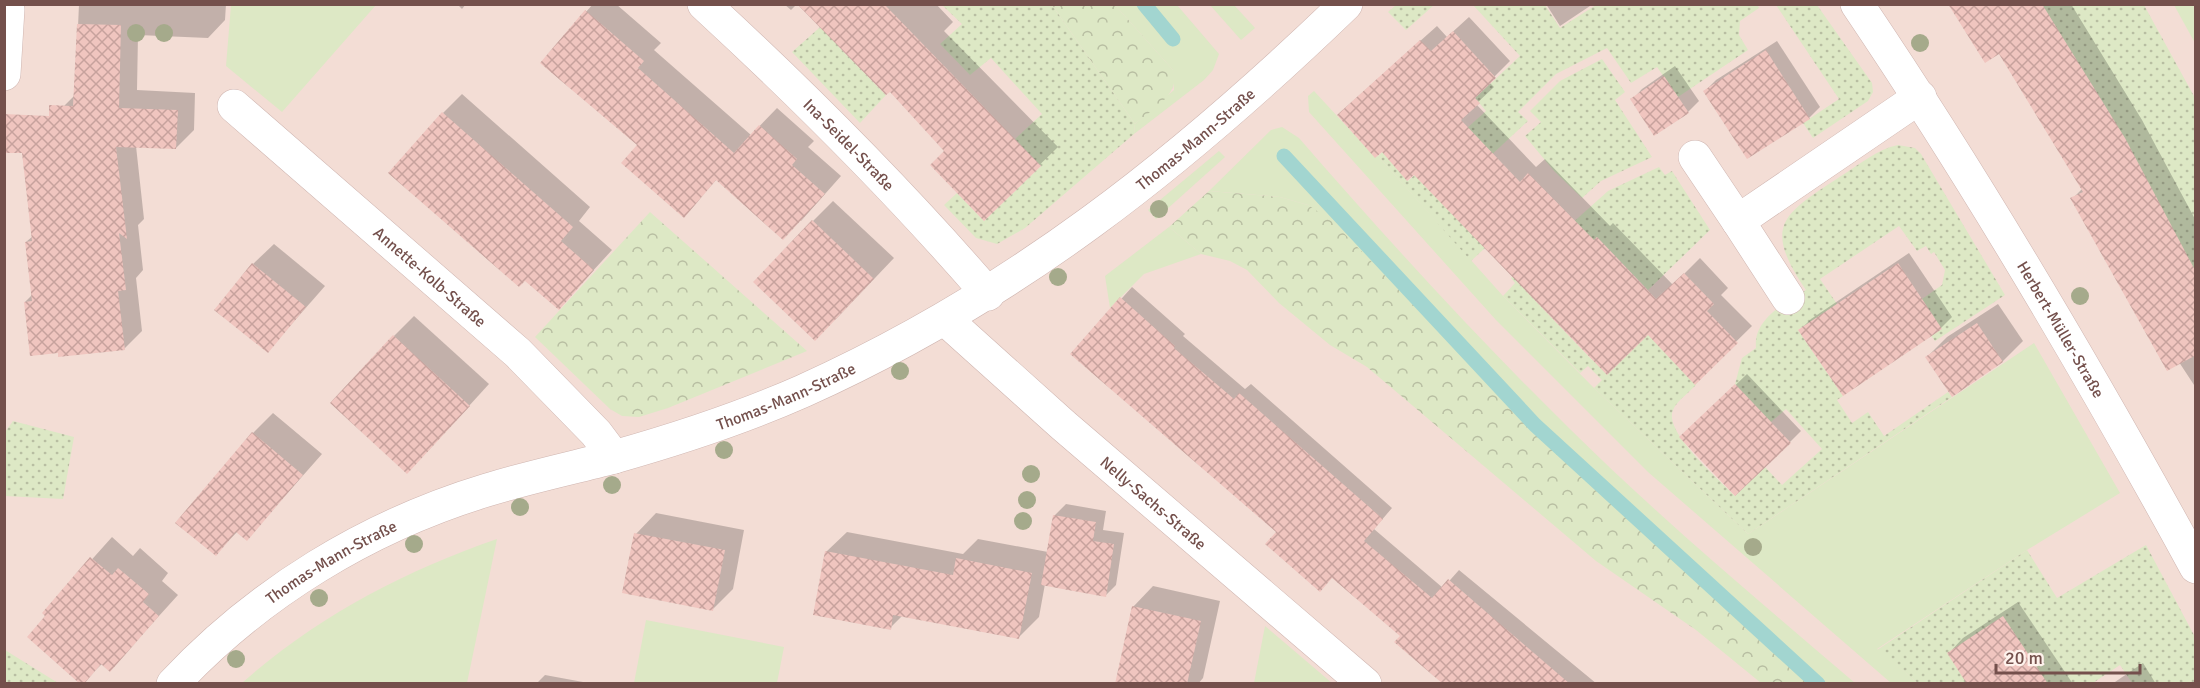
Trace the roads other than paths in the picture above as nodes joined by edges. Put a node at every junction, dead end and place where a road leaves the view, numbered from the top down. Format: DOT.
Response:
graph roads {
  1 [pos="704,4"];
  2 [pos="1346,4"];
  3 [pos="1857,4"];
  4 [pos="8,9"];
  5 [pos="4,74"];
  6 [pos="1920,97"];
  7 [pos="234,106"];
  8 [pos="1695,157"];
  9 [pos="1738,221"];
  10 [pos="988,294"];
  11 [pos="1788,298"];
  12 [pos="945,319"];
  13 [pos="614,457"];
  14 [pos="2196,567"];
  15 [pos="173,684"];
  16 [pos="1365,684"];
  1 -- 10 [label="street, Ina-Seidel-Straße"];
  2 -- 10 [label="street, Thomas-Mann-Straße"];
  3 -- 6 [label="street, Herbert-Müller-Straße"];
  4 -- 5 [label="street"];
  6 -- 9 [label="street"];
  6 -- 14 [label="street, Herbert-Müller-Straße"];
  7 -- 13 [label="street, Annette-Kolb-Straße"];
  8 -- 9 [label="street"];
  9 -- 11 [label="street"];
  10 -- 12 [label="street, Thomas-Mann-Straße"];
  12 -- 13 [label="street, Thomas-Mann-Straße"];
  12 -- 16 [label="street, Nelly-Sachs-Straße"];
  13 -- 15 [label="street, Thomas-Mann-Straße"];
}
